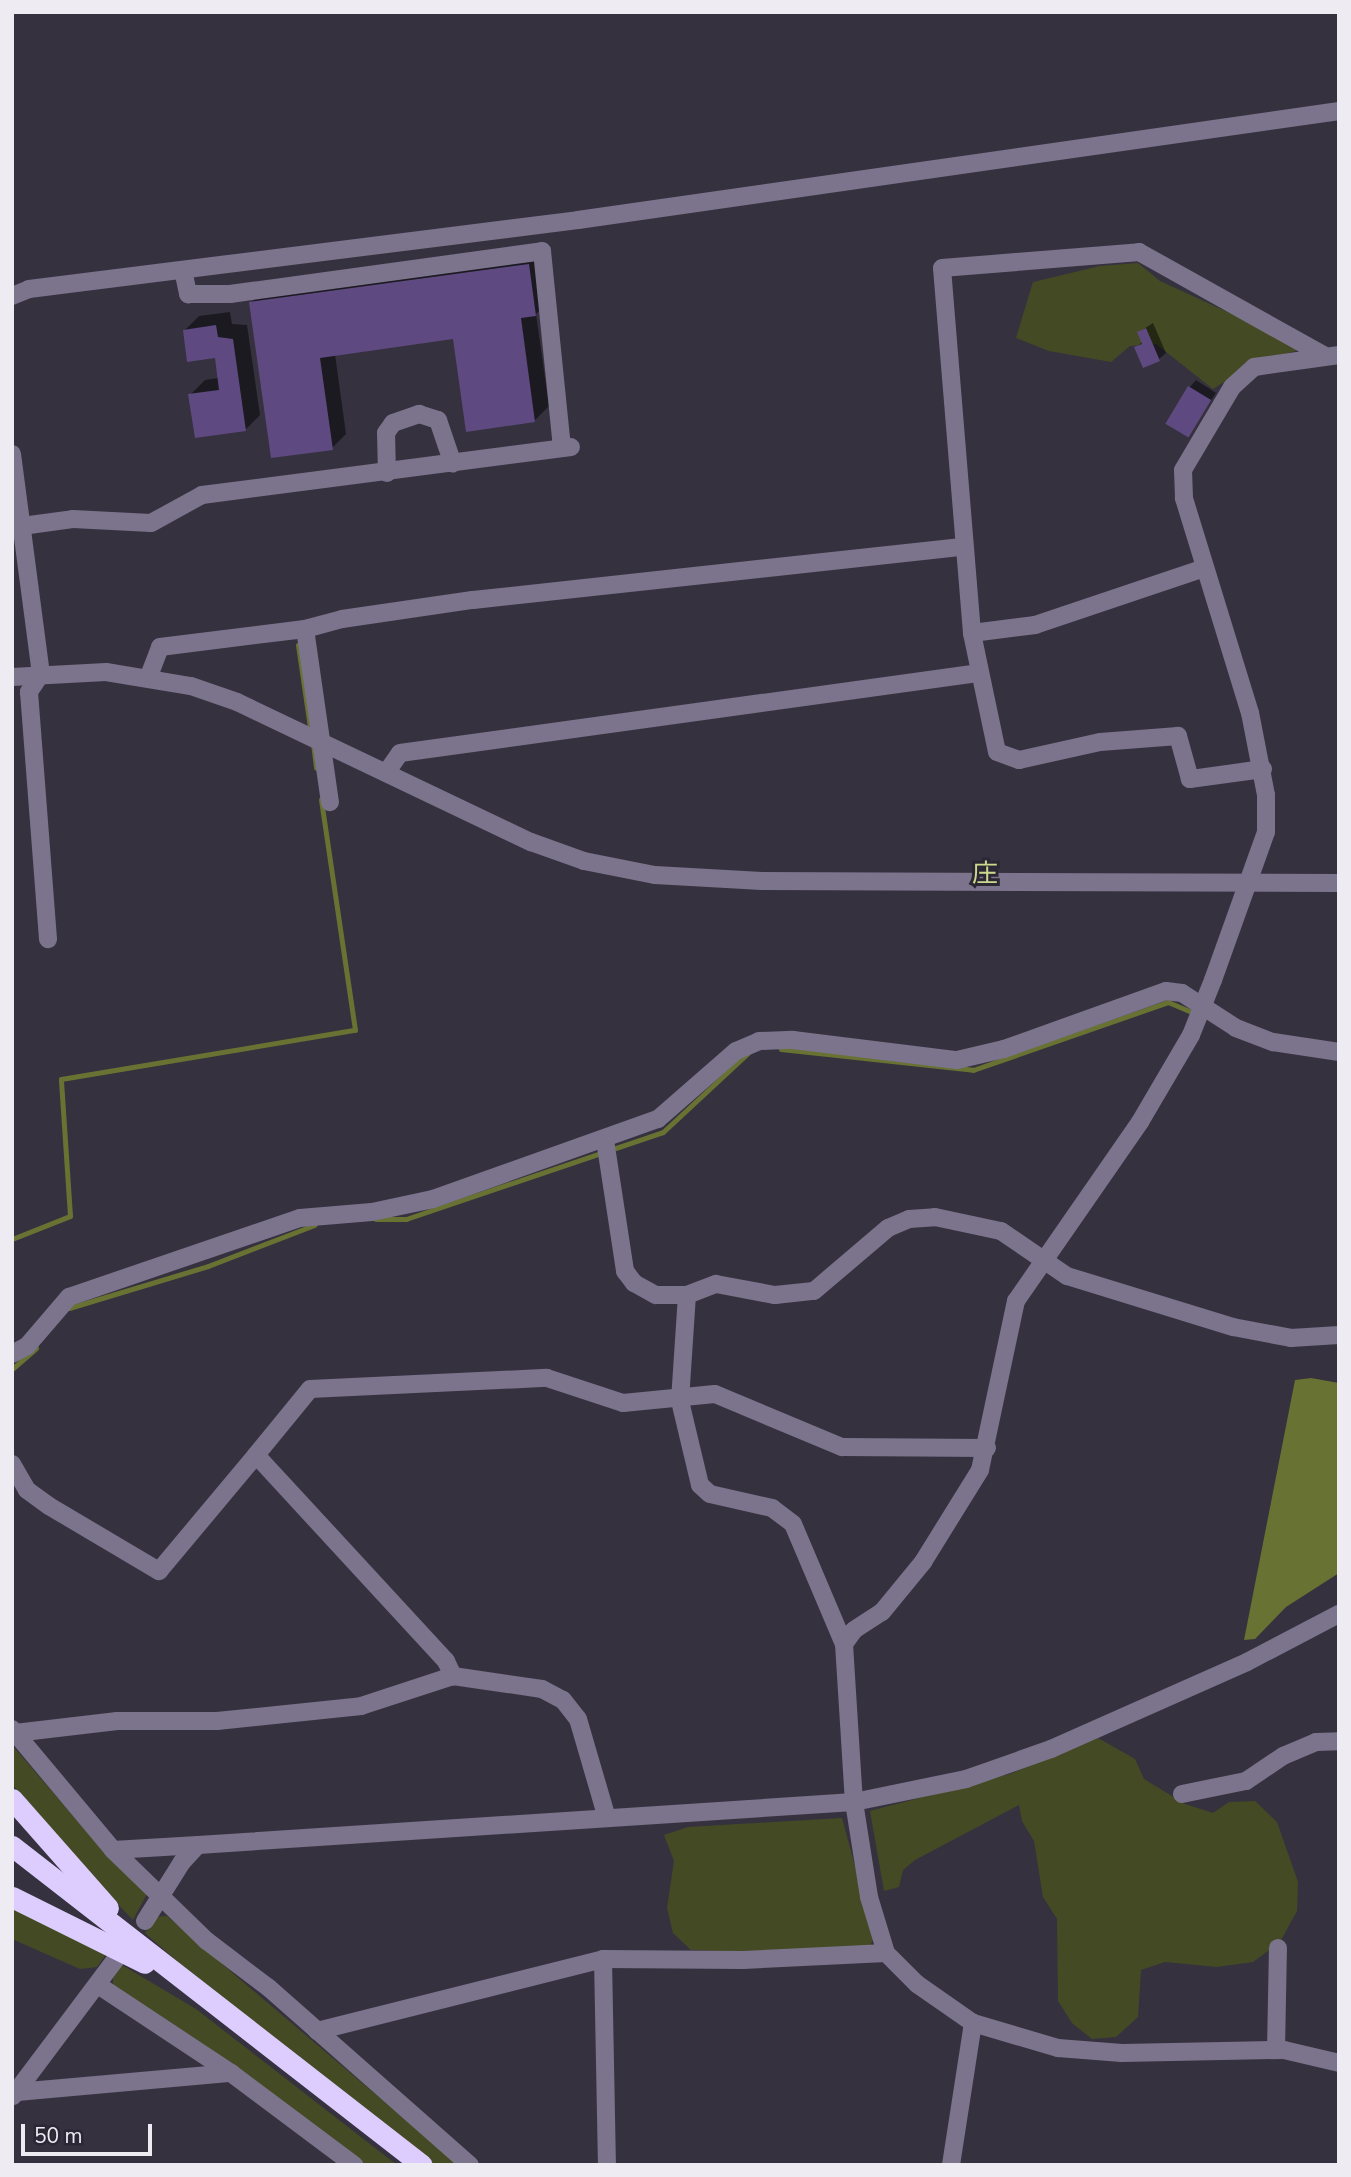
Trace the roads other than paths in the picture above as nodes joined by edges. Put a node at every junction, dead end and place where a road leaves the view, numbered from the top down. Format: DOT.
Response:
graph roads {
  1 [pos="1339,111"];
  2 [pos="183,270"];
  3 [pos="12,296"];
  4 [pos="1331,355"];
  5 [pos="12,454"];
  6 [pos="453,464"];
  7 [pos="387,473"];
  8 [pos="22,526"];
  9 [pos="964,547"];
  10 [pos="1205,568"];
  11 [pos="305,629"];
  12 [pos="972,633"];
  13 [pos="979,673"];
  14 [pos="41,674"];
  15 [pos="149,676"];
  16 [pos="12,677"];
  17 [pos="320,741"];
  18 [pos="1263,769"];
  19 [pos="386,774"];
  20 [pos="330,802"];
  21 [pos="1245,882"];
  22 [pos="1339,883"];
  23 [pos="48,939"];
  24 [pos="1202,1006"];
  25 [pos="1339,1052"];
  26 [pos="605,1140"];
  27 [pos="1040,1261"];
  28 [pos="687,1295"];
  29 [pos="1339,1335"];
  30 [pos="12,1354"];
  31 [pos="680,1401"];
  32 [pos="986,1448"];
  33 [pos="256,1455"];
  34 [pos="12,1464"];
  35 [pos="1339,1614"];
  36 [pos="844,1644"];
  37 [pos="453,1676"];
  38 [pos="14,1731"];
  39 [pos="1339,1741"];
  40 [pos="1182,1794"];
  41 [pos="12,1799"];
  42 [pos="855,1802"];
  43 [pos="607,1818"];
  44 [pos="198,1845"];
  45 [pos="12,1846"];
  46 [pos="113,1850"];
  47 [pos="12,1864"];
  48 [pos="12,1897"];
  49 [pos="162,1897"];
  50 [pos="145,1921"];
  51 [pos="1278,1948"];
  52 [pos="886,1953"];
  53 [pos="144,1954"];
  54 [pos="116,1959"];
  55 [pos="604,1959"];
  56 [pos="98,1986"];
  57 [pos="973,2023"];
  58 [pos="317,2031"];
  59 [pos="1276,2050"];
  60 [pos="1339,2063"];
  61 [pos="231,2073"];
  62 [pos="15,2095"];
  63 [pos="354,2165"];
  64 [pos="405,2165"];
  65 [pos="422,2165"];
  66 [pos="470,2165"];
  67 [pos="607,2165"];
  68 [pos="951,2165"];
  1 -- 2 [label="street"];
  2 -- 3 [label="street"];
  2 -- 6 [label="street"];
  4 -- 9 [label="street"];
  4 -- 10 [label="street"];
  5 -- 8 [label="street"];
  6 -- 7 [label="street"];
  6 -- 7 [label="street"];
  7 -- 8 [label="street"];
  8 -- 14 [label="street"];
  9 -- 11 [label="street"];
  9 -- 12 [label="street"];
  10 -- 12 [label="street"];
  10 -- 18 [label="street"];
  11 -- 15 [label="street"];
  11 -- 17 [label="street"];
  12 -- 13 [label="street"];
  13 -- 18 [label="street"];
  13 -- 19 [label="street"];
  14 -- 15 [label="street"];
  14 -- 16 [label="street"];
  14 -- 23 [label="street"];
  15 -- 17 [label="street"];
  17 -- 19 [label="street"];
  17 -- 20 [label="street"];
  18 -- 21 [label="street"];
  19 -- 21 [label="street"];
  21 -- 22 [label="street"];
  21 -- 24 [label="street"];
  24 -- 25 [label="street"];
  24 -- 26 [label="street"];
  24 -- 27 [label="street"];
  26 -- 28 [label="street"];
  26 -- 30 [label="street"];
  27 -- 28 [label="street"];
  27 -- 29 [label="street"];
  27 -- 32 [label="street"];
  28 -- 31 [label="street"];
  31 -- 32 [label="street"];
  31 -- 33 [label="street"];
  31 -- 36 [label="street"];
  32 -- 36 [label="street"];
  33 -- 34 [label="street"];
  33 -- 37 [label="street"];
  35 -- 42 [label="street"];
  36 -- 42 [label="street"];
  37 -- 38 [label="street"];
  37 -- 43 [label="street"];
  38 -- 46 [label="street"];
  39 -- 40 [label="street"];
  41 -- 53 [label="highway"];
  42 -- 43 [label="street"];
  42 -- 52 [label="street"];
  43 -- 44 [label="street"];
  44 -- 46 [label="street"];
  44 -- 49 [label="street"];
  45 -- 53 [label="highway"];
  46 -- 49 [label="street"];
  47 -- 53 [label="highway"];
  48 -- 53 [label="highway"];
  49 -- 50 [label="street"];
  49 -- 58 [label="street"];
  51 -- 59 [label="street"];
  52 -- 55 [label="street"];
  52 -- 57 [label="street"];
  53 -- 64 [label="highway"];
  53 -- 65 [label="highway"];
  54 -- 56 [label="street"];
  55 -- 58 [label="street"];
  55 -- 67 [label="street"];
  56 -- 61 [label="street"];
  56 -- 62 [label="street"];
  57 -- 59 [label="street"];
  57 -- 68 [label="street"];
  58 -- 66 [label="street"];
  59 -- 60 [label="street"];
  61 -- 62 [label="street"];
  61 -- 63 [label="street"];
}
